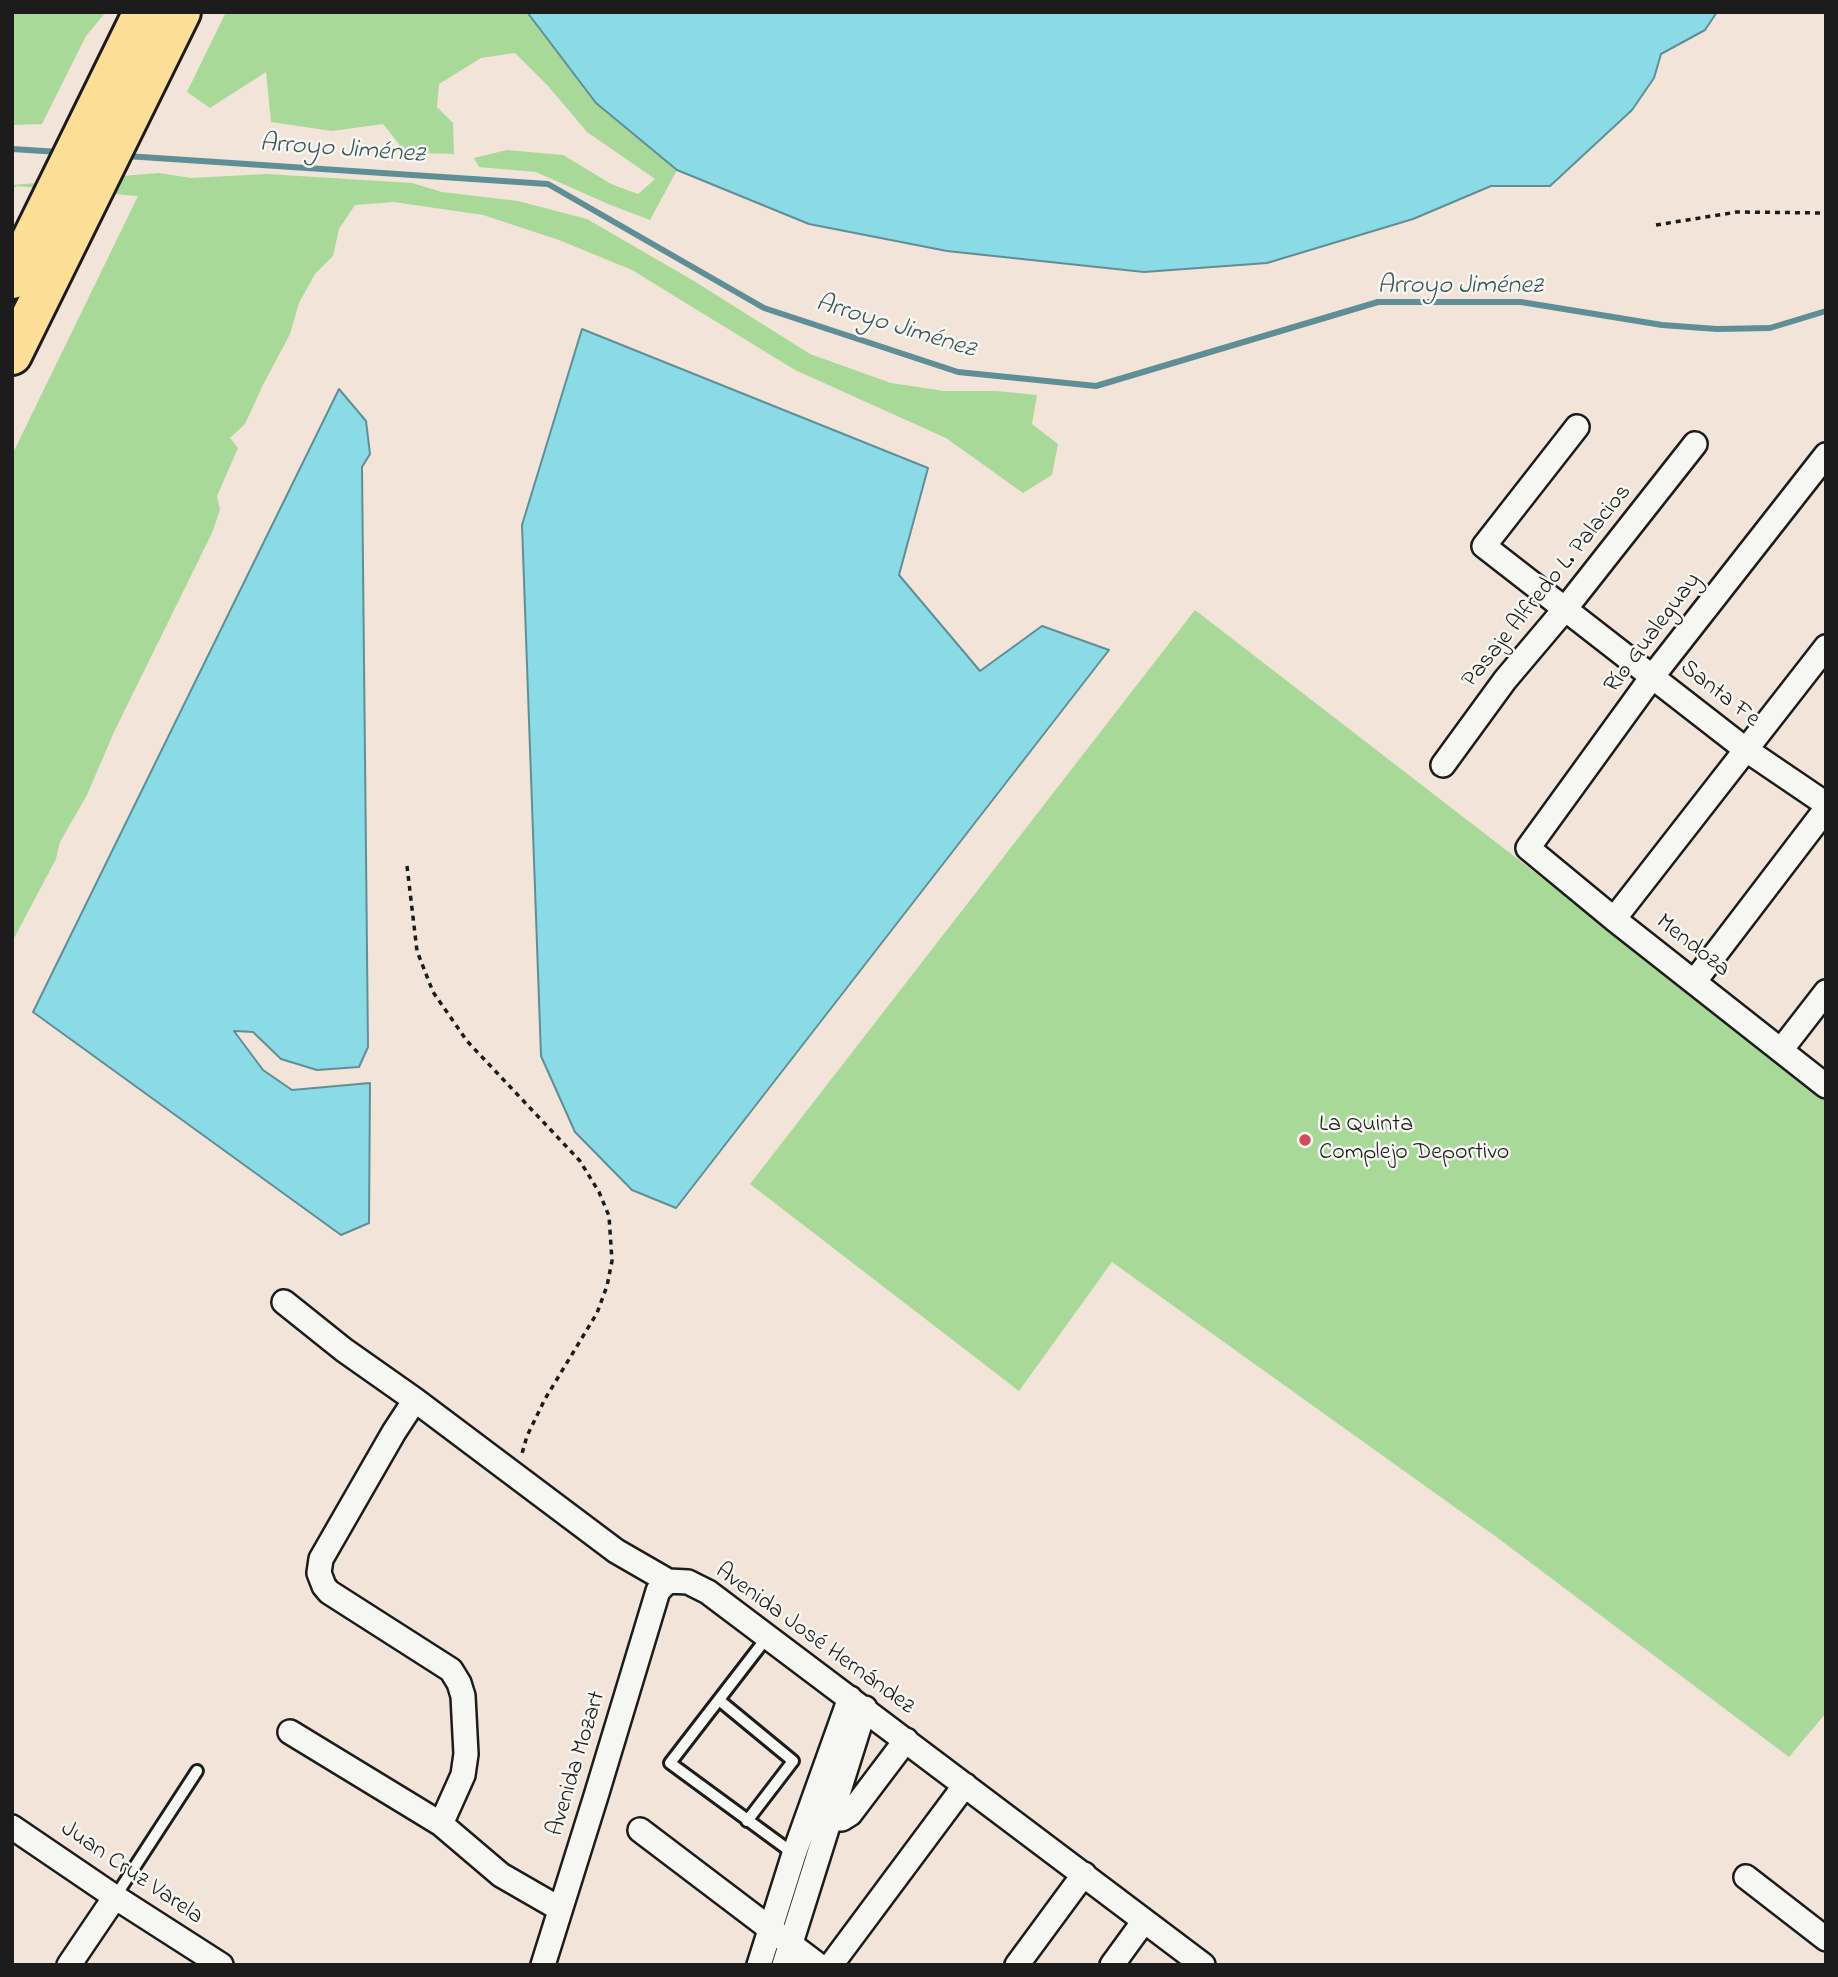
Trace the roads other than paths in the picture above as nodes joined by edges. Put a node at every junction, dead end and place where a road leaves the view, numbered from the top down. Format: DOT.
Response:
graph roads {
  1 [pos="144,12"];
  2 [pos="181,12"];
  3 [pos="62,215"];
  4 [pos="12,279"];
  5 [pos="12,355"];
  6 [pos="1577,427"];
  7 [pos="1695,444"];
  8 [pos="1826,455"];
  9 [pos="1565,609"];
  10 [pos="1826,646"];
  11 [pos="1652,677"];
  12 [pos="1745,749"];
  13 [pos="1443,765"];
  14 [pos="1826,804"];
  15 [pos="1826,809"];
  16 [pos="1528,848"];
  17 [pos="1614,919"];
  18 [pos="1695,982"];
  19 [pos="1826,992"];
  20 [pos="1781,1050"];
  21 [pos="1826,1086"];
  22 [pos="284,1302"];
  23 [pos="415,1400"];
  24 [pos="668,1581"];
  25 [pos="768,1636"];
  26 [pos="719,1700"];
  27 [pos="858,1703"];
  28 [pos="290,1732"];
  29 [pos="906,1740"];
  30 [pos="197,1771"];
  31 [pos="965,1785"];
  32 [pos="830,1819"];
  33 [pos="747,1821"];
  34 [pos="441,1824"];
  35 [pos="12,1827"];
  36 [pos="640,1830"];
  37 [pos="794,1854"];
  38 [pos="1084,1874"];
  39 [pos="1746,1877"];
  40 [pos="115,1897"];
  41 [pos="559,1909"];
  42 [pos="1144,1921"];
  43 [pos="770,1929"];
  44 [pos="1826,1940"];
  45 [pos="787,1954"];
  46 [pos="69,1965"];
  47 [pos="221,1965"];
  48 [pos="543,1965"];
  49 [pos="759,1965"];
  50 [pos="818,1965"];
  51 [pos="831,1965"];
  52 [pos="1017,1965"];
  53 [pos="1112,1965"];
  54 [pos="1203,1965"];
  1 -- 3 [label="highway"];
  2 -- 3 [label="highway"];
  3 -- 4 [label="highway"];
  3 -- 5 [label="highway"];
  6 -- 9 [label="street, Santa Fe"];
  7 -- 9 [label="street, Pasaje Alfredo L. Palacios"];
  8 -- 11 [label="street, Río Gualeguay"];
  9 -- 11 [label="street, Santa Fe"];
  9 -- 13 [label="street, Pasaje Alfredo L. Palacios"];
  10 -- 12 [label="street"];
  11 -- 12 [label="street, Santa Fe"];
  11 -- 16 [label="street, Río Gualeguay"];
  12 -- 14 [label="street, Santa Fe"];
  12 -- 17 [label="street"];
  15 -- 18 [label="street"];
  16 -- 17 [label="street, Mendoza"];
  17 -- 18 [label="street, Mendoza"];
  18 -- 20 [label="street, Mendoza"];
  19 -- 20 [label="street"];
  20 -- 21 [label="street, Mendoza"];
  22 -- 23 [label="street, Avenida José Hernández"];
  23 -- 24 [label="street, Avenida José Hernández"];
  23 -- 34 [label="street"];
  24 -- 25 [label="street, Avenida José Hernández"];
  24 -- 41 [label="street, Avenida Mozart"];
  25 -- 26 [label="lane"];
  25 -- 27 [label="street, Avenida José Hernández"];
  26 -- 33 [label="lane"];
  26 -- 33 [label="lane"];
  27 -- 29 [label="street, Avenida José Hernández"];
  27 -- 32 [label="street"];
  27 -- 37 [label="street"];
  28 -- 34 [label="street"];
  29 -- 31 [label="street, Avenida José Hernández"];
  29 -- 32 [label="street"];
  30 -- 40 [label="lane"];
  31 -- 38 [label="street, Avenida José Hernández"];
  31 -- 51 [label="street"];
  32 -- 45 [label="street"];
  33 -- 37 [label="lane"];
  34 -- 41 [label="street"];
  35 -- 40 [label="street, Juan Cruz Varela"];
  36 -- 43 [label="street"];
  37 -- 43 [label="street"];
  38 -- 42 [label="street, Avenida José Hernández"];
  38 -- 52 [label="street"];
  39 -- 44 [label="street"];
  40 -- 46 [label="street"];
  40 -- 47 [label="street, Juan Cruz Varela"];
  41 -- 48 [label="street, Avenida Mozart"];
  42 -- 53 [label="street"];
  42 -- 54 [label="street, Avenida José Hernández"];
  43 -- 45 [label="street"];
  43 -- 49 [label="street"];
  45 -- 50 [label="street"];
}
